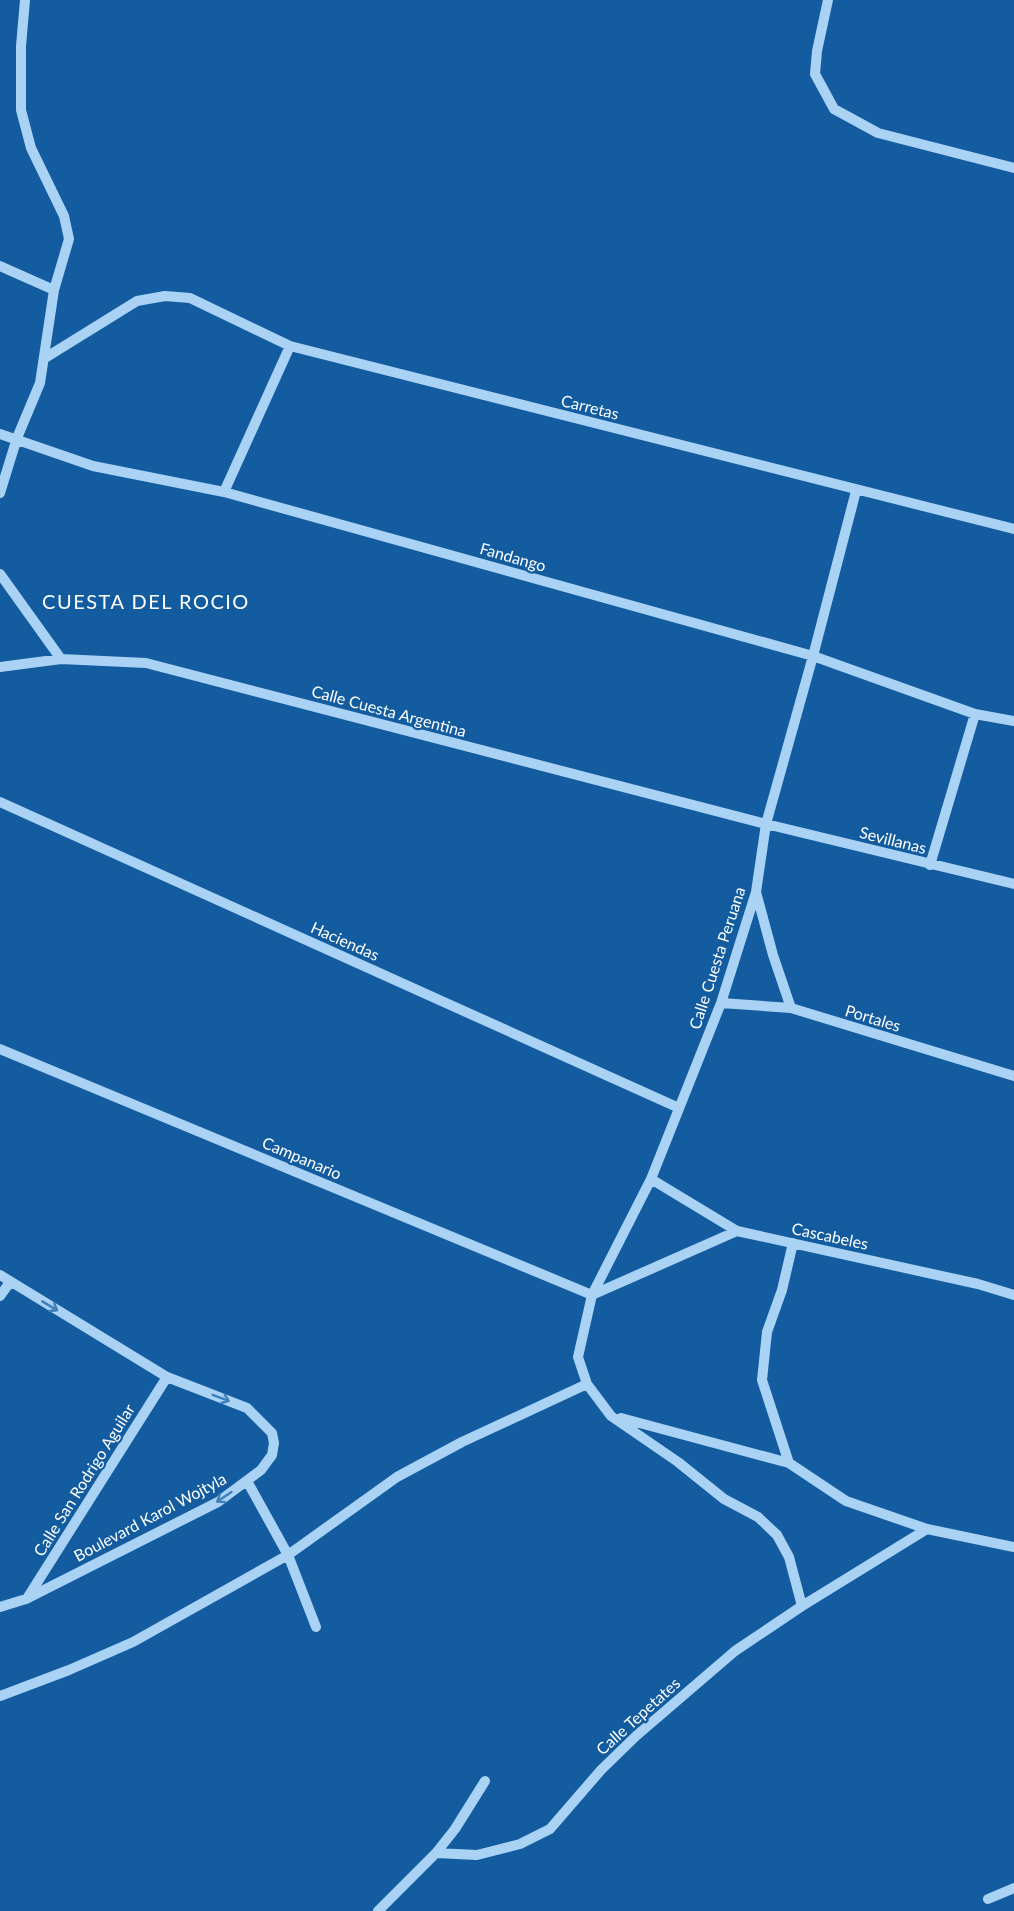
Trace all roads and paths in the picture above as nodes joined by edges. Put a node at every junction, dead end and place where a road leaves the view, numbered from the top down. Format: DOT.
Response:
graph roads {
  1 [pos="24,0"];
  2 [pos="828,0"];
  3 [pos="1014,168"];
  4 [pos="0,266"];
  5 [pos="54,290"];
  6 [pos="290,346"];
  7 [pos="45,358"];
  8 [pos="0,434"];
  9 [pos="17,438"];
  10 [pos="856,491"];
  11 [pos="224,492"];
  12 [pos="0,493"];
  13 [pos="1014,529"];
  14 [pos="0,574"];
  15 [pos="813,656"];
  16 [pos="61,659"];
  17 [pos="0,667"];
  18 [pos="975,714"];
  19 [pos="1014,721"];
  20 [pos="0,802"];
  21 [pos="766,824"];
  22 [pos="930,864"];
  23 [pos="1014,884"];
  24 [pos="756,892"];
  25 [pos="721,1003"];
  26 [pos="791,1008"];
  27 [pos="0,1049"];
  28 [pos="1014,1076"];
  29 [pos="678,1108"];
  30 [pos="651,1179"];
  31 [pos="737,1231"];
  32 [pos="793,1243"];
  33 [pos="0,1275"];
  34 [pos="10,1282"];
  35 [pos="1014,1294"];
  36 [pos="592,1295"];
  37 [pos="0,1296"];
  38 [pos="167,1377"];
  39 [pos="587,1384"];
  40 [pos="611,1416"];
  41 [pos="789,1463"];
  42 [pos="247,1481"];
  43 [pos="927,1529"];
  44 [pos="1014,1547"];
  45 [pos="288,1555"];
  46 [pos="27,1599"];
  47 [pos="802,1606"];
  48 [pos="0,1607"];
  49 [pos="316,1627"];
  50 [pos="0,1696"];
  51 [pos="484,1781"];
  52 [pos="436,1853"];
  53 [pos="1014,1888"];
  54 [pos="988,1899"];
  55 [pos="378,1911"];
  1 -- 5 [label="street"];
  2 -- 3 [label="street"];
  4 -- 5 [label="street"];
  5 -- 7 [label="street"];
  6 -- 7 [label="street, Carretas"];
  6 -- 10 [label="street, Carretas"];
  6 -- 11 [label="street"];
  7 -- 9 [label="street"];
  8 -- 9 [label="street, Fandango"];
  9 -- 11 [label="street, Fandango"];
  9 -- 12 [label="street"];
  10 -- 13 [label="street, Carretas"];
  10 -- 15 [label="street, Calle Cuesta Peruana"];
  11 -- 15 [label="street, Fandango"];
  14 -- 16 [label="street"];
  15 -- 18 [label="street, Fandango"];
  15 -- 21 [label="street, Calle Cuesta Peruana"];
  16 -- 17 [label="street, Calle Cuesta Argentina"];
  16 -- 21 [label="street, Calle Cuesta Argentina"];
  18 -- 19 [label="street, Fandango"];
  18 -- 22 [label="street"];
  20 -- 29 [label="street, Haciendas"];
  21 -- 22 [label="street, Sevillanas"];
  21 -- 24 [label="street, Calle Cuesta Peruana"];
  22 -- 23 [label="street, Sevillanas"];
  24 -- 25 [label="street, Calle Cuesta Peruana"];
  24 -- 26 [label="street"];
  25 -- 26 [label="street, Portales"];
  25 -- 29 [label="street, Calle Cuesta Peruana"];
  26 -- 28 [label="street, Portales"];
  27 -- 36 [label="street, Campanario"];
  29 -- 30 [label="street, Calle Cuesta Peruana"];
  30 -- 31 [label="street, Cascabeles"];
  30 -- 36 [label="street, Calle Cuesta Peruana"];
  31 -- 32 [label="street, Cascabeles"];
  31 -- 36 [label="street"];
  32 -- 35 [label="street, Cascabeles"];
  32 -- 41 [label="street"];
  33 -- 34 [label="street"];
  34 -- 37 [label="street"];
  34 -- 38 [label="street, one-way"];
  36 -- 39 [label="street, Calle Cuesta Peruana"];
  38 -- 42 [label="street, Boulevard Karol Wojtyla, one-way"];
  38 -- 46 [label="street, Calle San Rodrigo Aguilar"];
  39 -- 40 [label="street, Calle Cuesta Peruana"];
  39 -- 45 [label="street"];
  40 -- 41 [label="street"];
  40 -- 47 [label="street, Calle Cuesta Peruana"];
  41 -- 43 [label="street"];
  42 -- 45 [label="street"];
  42 -- 46 [label="street, Boulevard Karol Wojtyla, one-way"];
  43 -- 44 [label="street"];
  43 -- 47 [label="street, Calle Tepetates"];
  45 -- 49 [label="street"];
  45 -- 50 [label="street"];
  46 -- 48 [label="street, Boulevard Karol Wojtyla"];
  47 -- 52 [label="street, Calle Tepetates"];
  51 -- 52 [label="street"];
  52 -- 55 [label="street"];
  53 -- 54 [label="street"];
}
